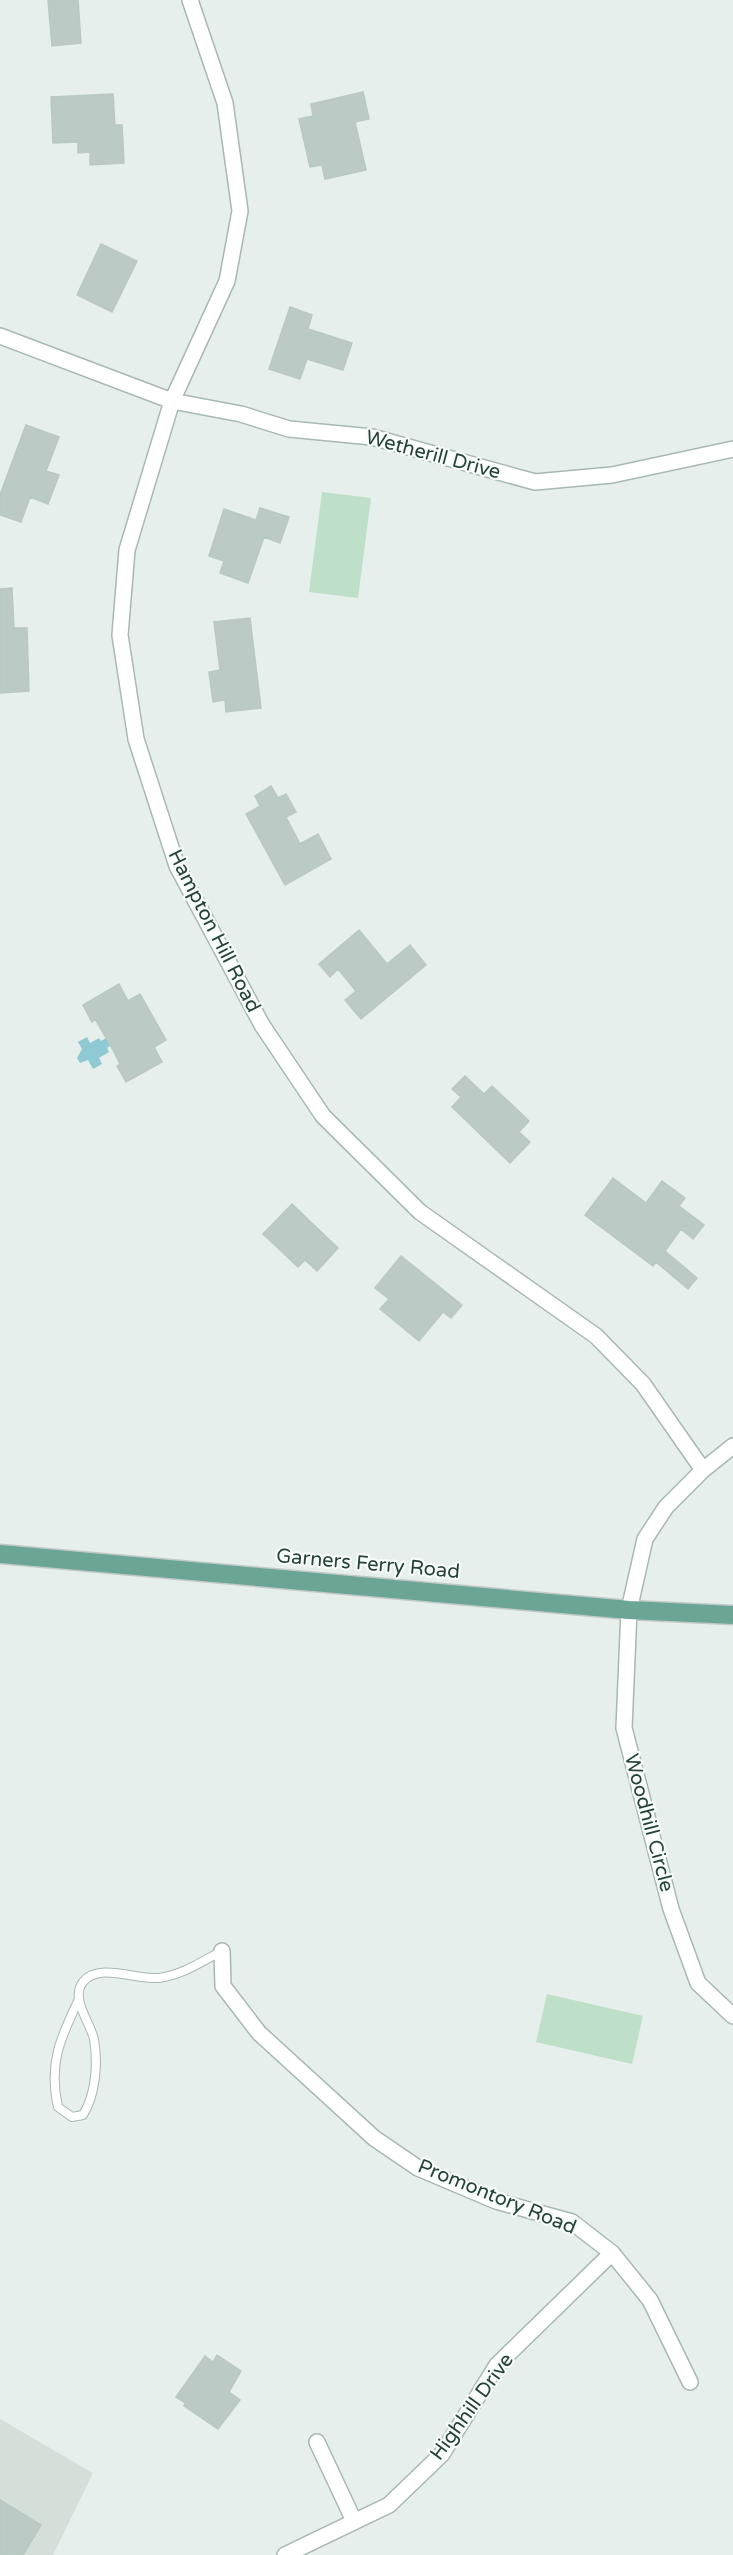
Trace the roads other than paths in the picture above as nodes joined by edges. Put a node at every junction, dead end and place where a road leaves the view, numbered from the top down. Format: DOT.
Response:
graph roads {
  1 [pos="190,0"];
  2 [pos="0,336"];
  3 [pos="172,401"];
  4 [pos="733,449"];
  5 [pos="733,1446"];
  6 [pos="703,1470"];
  7 [pos="0,1554"];
  8 [pos="629,1610"];
  9 [pos="733,1615"];
  10 [pos="222,1951"];
  11 [pos="79,1999"];
  12 [pos="733,2016"];
  13 [pos="612,2253"];
  14 [pos="690,2382"];
  15 [pos="317,2442"];
  16 [pos="354,2521"];
  17 [pos="285,2555"];
  1 -- 3 [label="street, Hampton Hill Road"];
  2 -- 3 [label="street, Wetherill Drive"];
  3 -- 4 [label="street, Wetherill Drive"];
  3 -- 6 [label="street, Hampton Hill Road"];
  5 -- 6 [label="street"];
  6 -- 8 [label="street"];
  7 -- 8 [label="main road, Garners Ferry Road"];
  8 -- 9 [label="main road, Garners Ferry Road"];
  8 -- 12 [label="street, Woodhill Circle"];
  10 -- 11 [label="lane"];
  10 -- 13 [label="street, Promontory Road"];
  11 -- 11 [label="lane"];
  13 -- 14 [label="street, Promontory Road"];
  13 -- 16 [label="street, Highhill Drive"];
  15 -- 16 [label="street"];
  16 -- 17 [label="street, Highhill Drive"];
}
